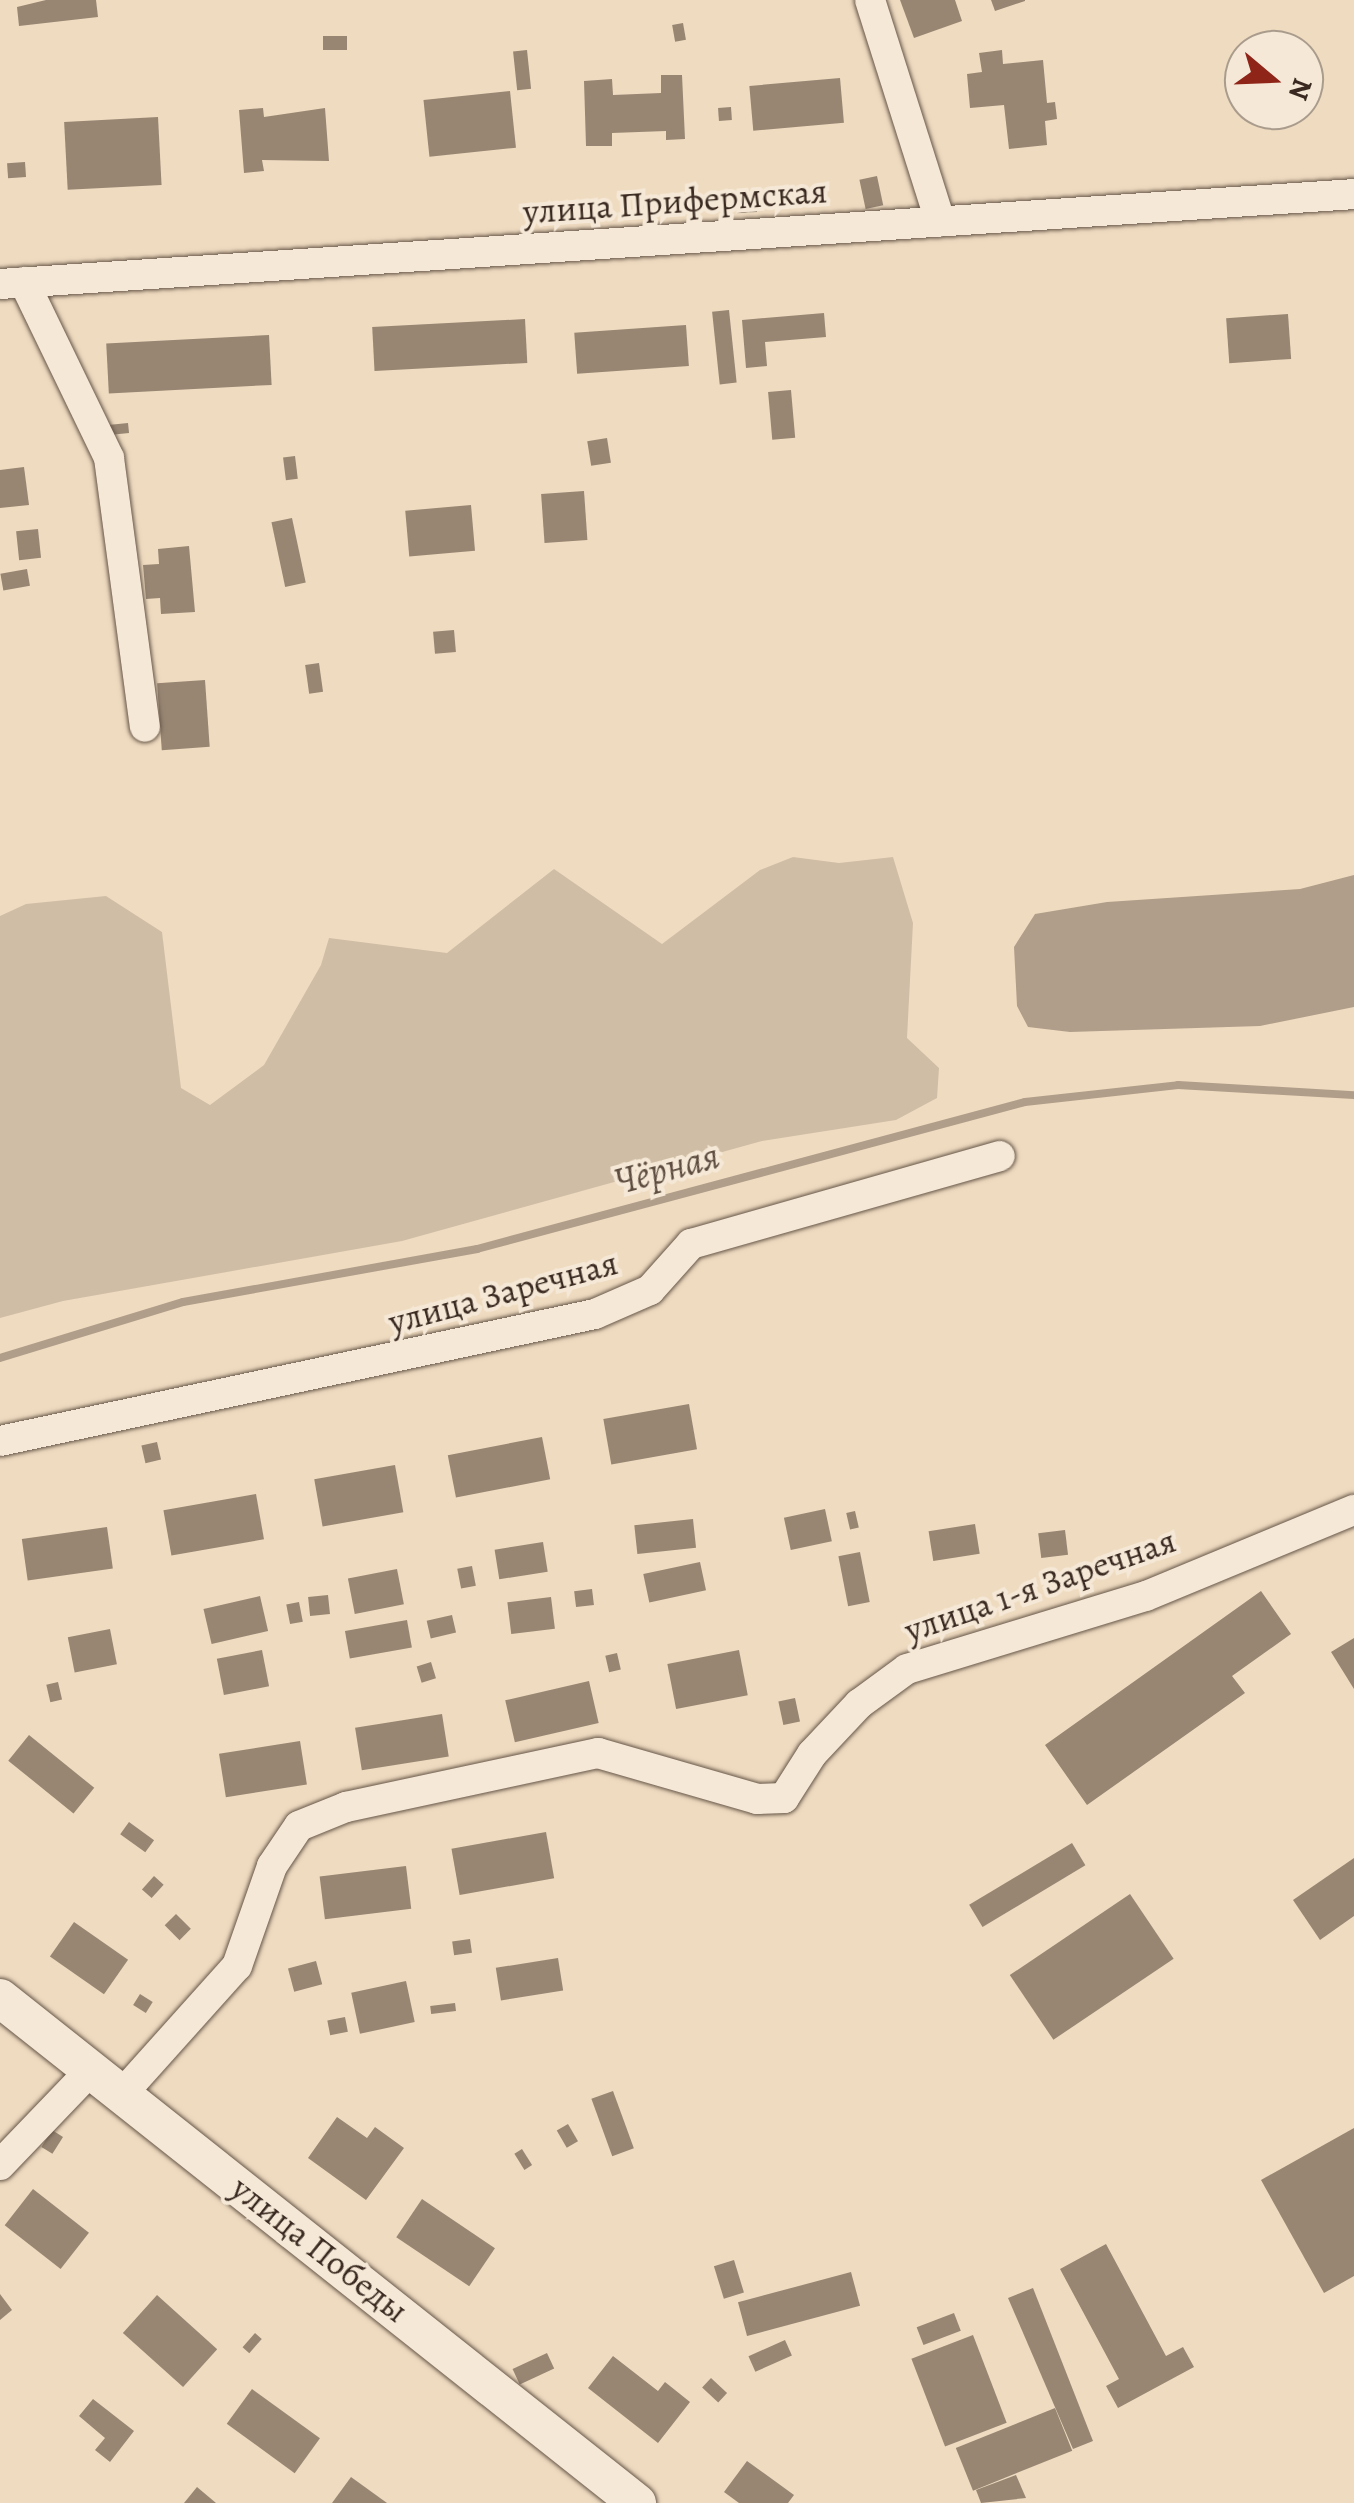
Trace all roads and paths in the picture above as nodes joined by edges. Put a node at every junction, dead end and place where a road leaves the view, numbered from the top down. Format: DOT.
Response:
graph roads {
  1 [pos="870,0"];
  2 [pos="1354,194"];
  3 [pos="940,221"];
  4 [pos="12,283"];
  5 [pos="145,727"];
  6 [pos="1000,1156"];
  7 [pos="0,1441"];
  8 [pos="1354,1510"];
  9 [pos="0,1998"];
  10 [pos="91,2070"];
  11 [pos="122,2094"];
  12 [pos="0,2165"];
  13 [pos="637,2503"];
  1 -- 3 [label="street"];
  2 -- 3 [label="street, улица Прифермская"];
  3 -- 4 [label="street, улица Прифермская"];
  4 -- 5 [label="street"];
  6 -- 7 [label="street, улица Заречная"];
  8 -- 11 [label="street, улица 1-я Заречная"];
  9 -- 10 [label="street, улица Победы"];
  10 -- 11 [label="street, улица Победы"];
  10 -- 12 [label="street"];
  11 -- 13 [label="street, улица Победы"];
}
